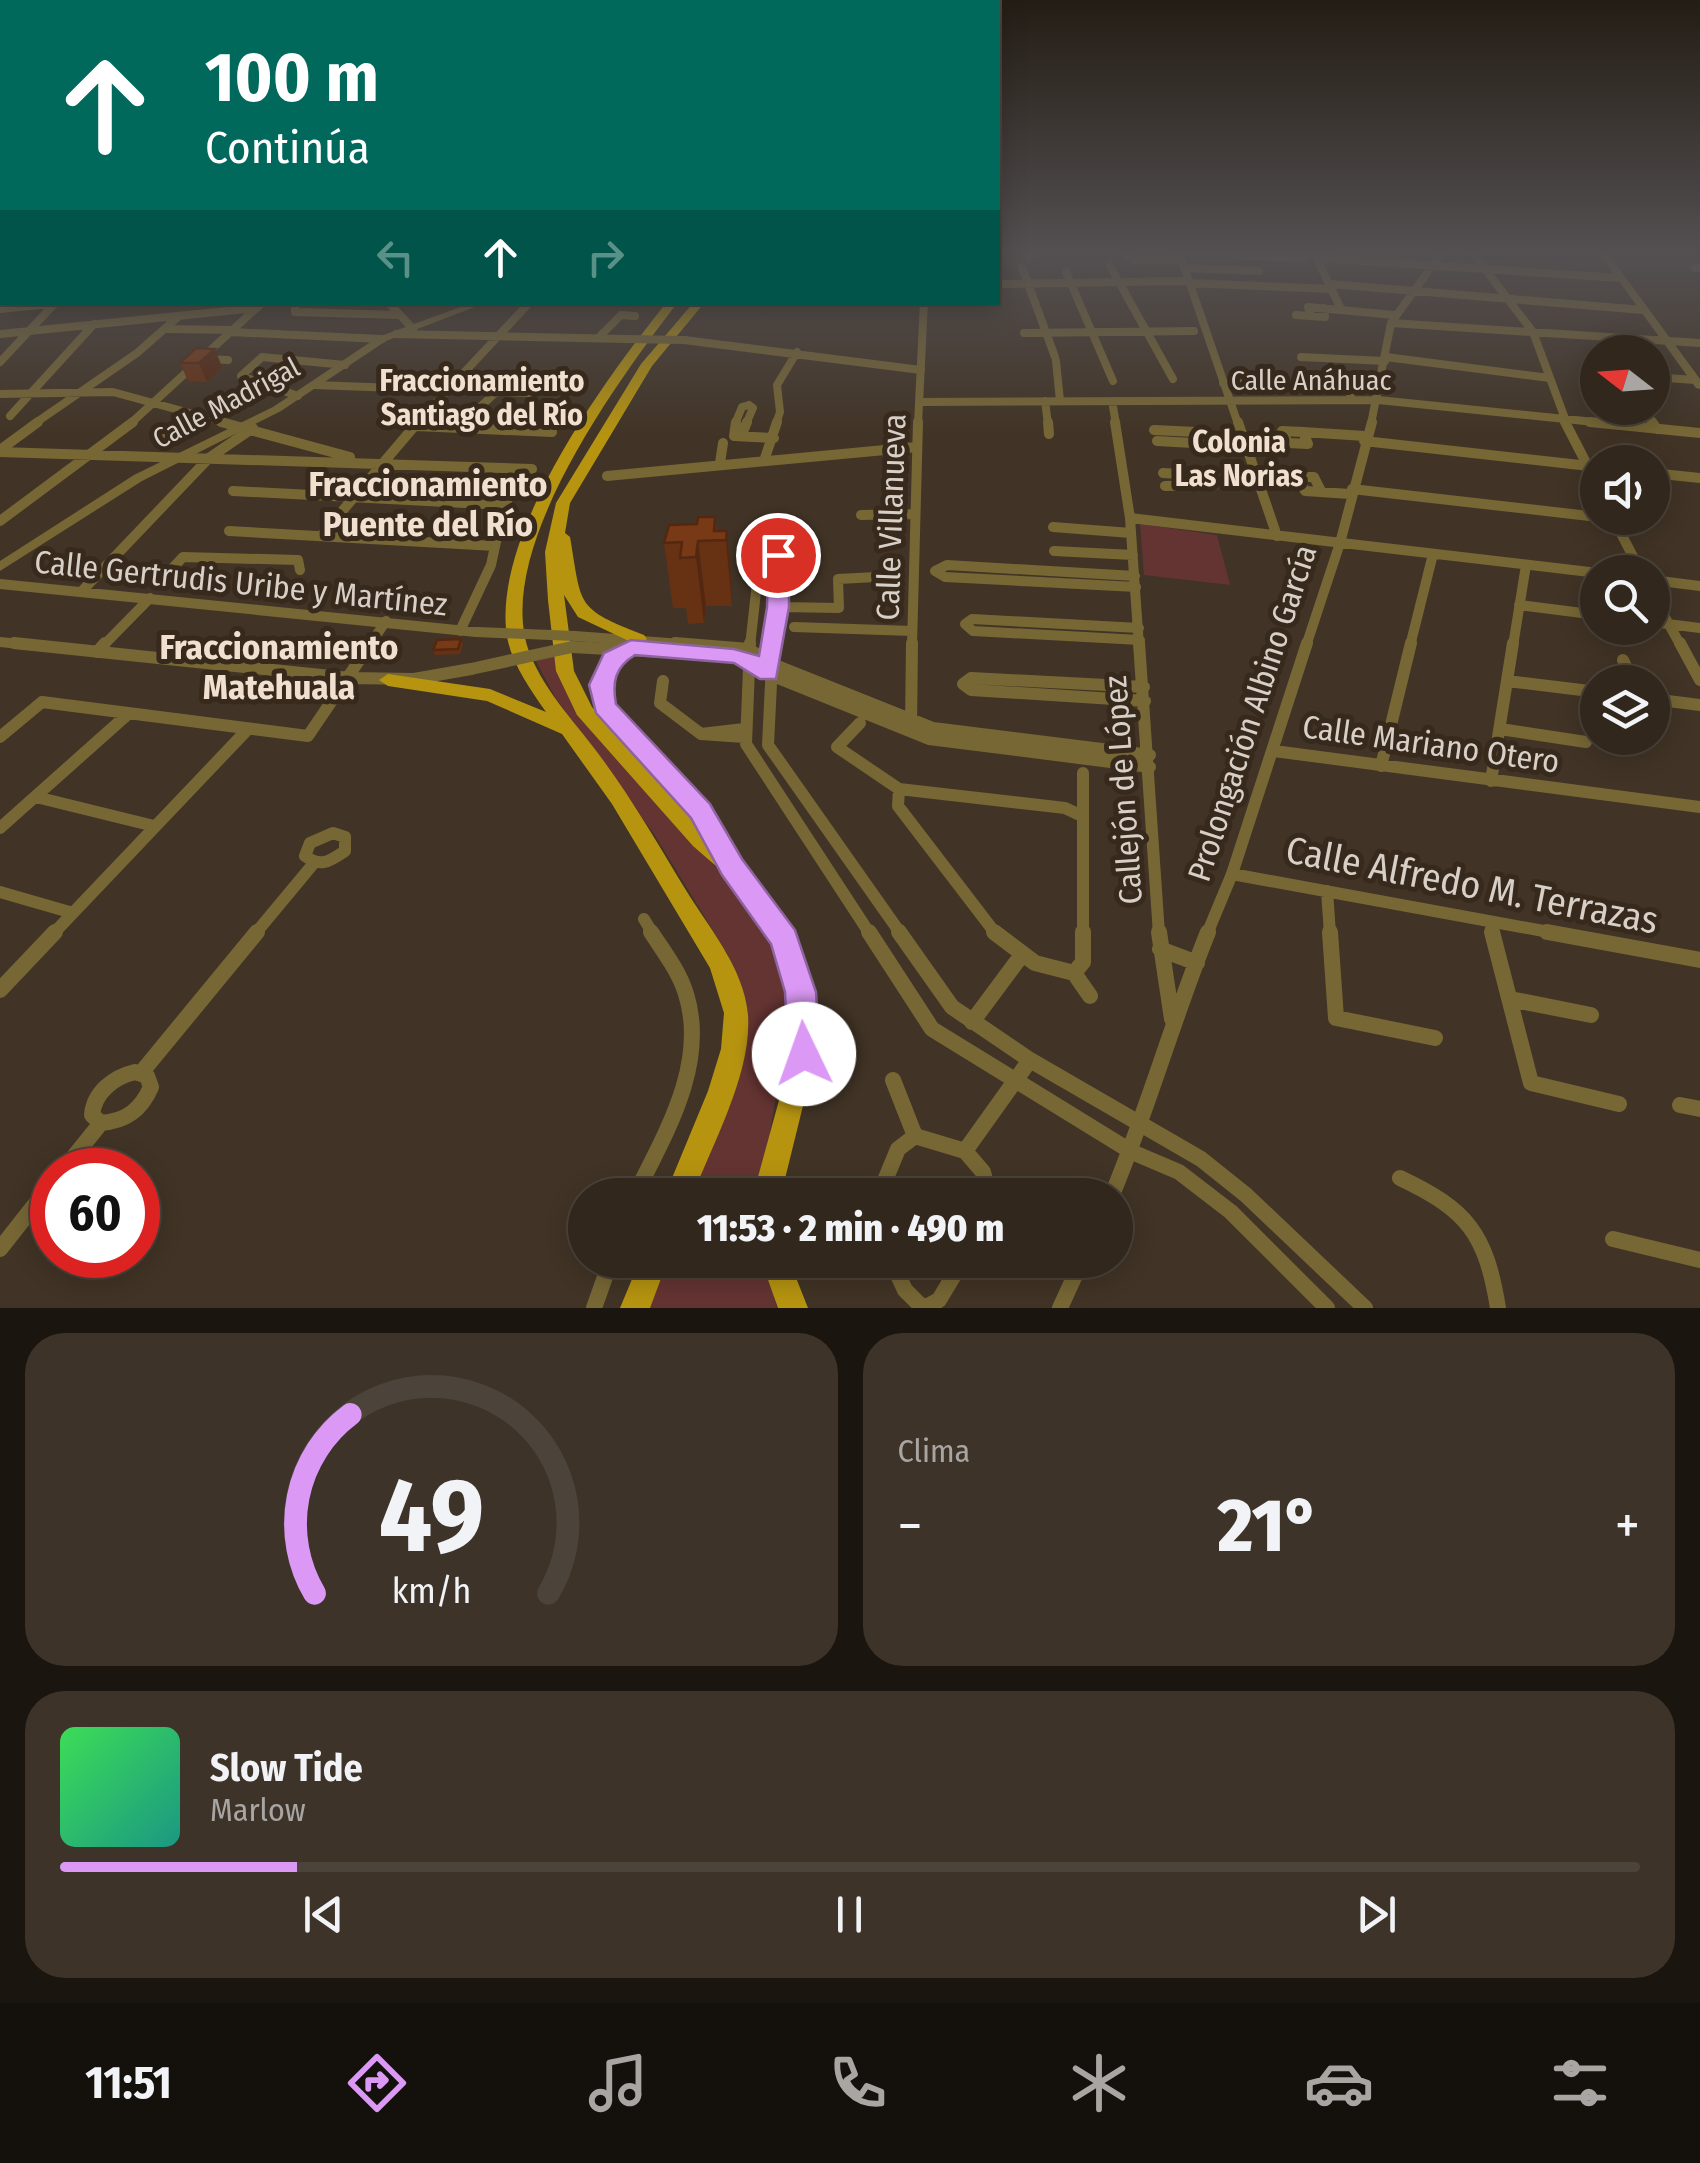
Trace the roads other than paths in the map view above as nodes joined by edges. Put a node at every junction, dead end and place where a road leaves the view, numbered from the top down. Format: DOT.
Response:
graph roads {
  1 [pos="47,313"];
  2 [pos="202,313"];
  3 [pos="251,313"];
  4 [pos="331,313"];
  5 [pos="443,313"];
  6 [pos="521,313"];
  7 [pos="664,313"];
  8 [pos="691,313"];
  9 [pos="923,313"];
  10 [pos="1037,313"];
  11 [pos="1086,313"];
  12 [pos="1134,313"];
  13 [pos="1199,313"];
  14 [pos="1325,313"];
  15 [pos="1367,313"];
  16 [pos="1397,313"];
  17 [pos="1520,313"];
  18 [pos="1645,313"];
  19 [pos="1296,314"];
  20 [pos="400,315"];
  21 [pos="180,316"];
  22 [pos="635,316"];
  23 [pos="1393,319"];
  24 [pos="94,324"];
  25 [pos="413,328"];
  26 [pos="34,330"];
  27 [pos="166,330"];
  28 [pos="1143,330"];
  29 [pos="232,331"];
  30 [pos="1194,331"];
  31 [pos="1044,332"];
  32 [pos="1095,332"];
  33 [pos="1534,332"];
  34 [pos="1024,333"];
  35 [pos="0,334"];
  36 [pos="396,334"];
  37 [pos="1583,335"];
  38 [pos="1661,335"];
  39 [pos="500,337"];
  40 [pos="598,338"];
  41 [pos="382,339"];
  42 [pos="1670,340"];
  43 [pos="1700,343"];
  44 [pos="1670,347"];
  45 [pos="797,352"];
  46 [pos="1301,357"];
  47 [pos="202,359"];
  48 [pos="1385,359"];
  49 [pos="228,360"];
  50 [pos="0,362"];
  51 [pos="345,365"];
  52 [pos="920,370"];
  53 [pos="1344,377"];
  54 [pos="1550,378"];
  55 [pos="1173,379"];
  56 [pos="1670,379"];
  57 [pos="1112,381"];
  58 [pos="1698,383"];
  59 [pos="1223,384"];
  60 [pos="1269,384"];
  61 [pos="316,386"];
  62 [pos="83,390"];
  63 [pos="451,390"];
  64 [pos="496,392"];
  65 [pos="30,393"];
  66 [pos="530,393"];
  67 [pos="0,394"];
  68 [pos="298,396"];
  69 [pos="1352,400"];
  70 [pos="1378,400"];
  71 [pos="152,401"];
  72 [pos="1045,401"];
  73 [pos="1060,401"];
  74 [pos="1112,401"];
  75 [pos="920,402"];
  76 [pos="1230,402"];
  77 [pos="203,415"];
  78 [pos="40,417"];
  79 [pos="487,417"];
  80 [pos="1564,419"];
  81 [pos="1655,425"];
  82 [pos="417,426"];
  83 [pos="248,427"];
  84 [pos="1657,429"];
  85 [pos="552,432"];
  86 [pos="1302,432"];
  87 [pos="1700,433"];
  88 [pos="1050,434"];
  89 [pos="738,435"];
  90 [pos="165,438"];
  91 [pos="1365,439"];
  92 [pos="773,440"];
  93 [pos="1156,441"];
  94 [pos="724,443"];
  95 [pos="1205,444"];
  96 [pos="1580,445"];
  97 [pos="1248,446"];
  98 [pos="917,447"];
  99 [pos="0,451"];
  100 [pos="1159,453"];
  101 [pos="93,454"];
  102 [pos="178,458"];
  103 [pos="210,458"];
  104 [pos="765,458"];
  105 [pos="364,461"];
  106 [pos="380,462"];
  107 [pos="720,463"];
  108 [pos="1580,465"];
  109 [pos="500,467"];
  110 [pos="532,469"];
  111 [pos="1670,475"];
  112 [pos="606,476"];
  113 [pos="1700,478"];
  114 [pos="1258,479"];
  115 [pos="1215,481"];
  116 [pos="233,491"];
  117 [pos="1321,491"];
  118 [pos="1350,492"];
  119 [pos="352,498"];
  120 [pos="504,505"];
  121 [pos="861,514"];
  122 [pos="913,514"];
  123 [pos="1580,515"];
  124 [pos="1130,518"];
  125 [pos="0,521"];
  126 [pos="560,522"];
  127 [pos="1053,526"];
  128 [pos="228,531"];
  129 [pos="1131,533"];
  130 [pos="269,534"];
  131 [pos="321,536"];
  132 [pos="1278,536"];
  133 [pos="1340,543"];
  134 [pos="494,546"];
  135 [pos="1054,551"];
  136 [pos="1433,554"];
  137 [pos="1133,555"];
  138 [pos="248,558"];
  139 [pos="1526,565"];
  140 [pos="0,567"];
  141 [pos="300,570"];
  142 [pos="1580,572"];
  143 [pos="168,573"];
  144 [pos="1020,575"];
  145 [pos="896,576"];
  146 [pos="1135,582"];
  147 [pos="1670,582"];
  148 [pos="0,584"];
  149 [pos="1700,586"];
  150 [pos="82,591"];
  151 [pos="150,598"];
  152 [pos="1519,605"];
  153 [pos="778,607"];
  154 [pos="1580,613"];
  155 [pos="386,621"];
  156 [pos="1670,624"];
  157 [pos="1670,626"];
  158 [pos="794,628"];
  159 [pos="1700,628"];
  160 [pos="1042,629"];
  161 [pos="460,631"];
  162 [pos="912,631"];
  163 [pos="1140,634"];
  164 [pos="0,642"];
  165 [pos="574,642"];
  166 [pos="634,643"];
  167 [pos="97,652"];
  168 [pos="749,654"];
  169 [pos="1623,660"];
  170 [pos="1626,665"];
  171 [pos="769,668"];
  172 [pos="350,678"];
  173 [pos="388,680"];
  174 [pos="1700,680"];
  175 [pos="663,681"];
  176 [pos="1507,681"];
  177 [pos="1052,688"];
  178 [pos="1580,690"];
  179 [pos="1144,694"];
  180 [pos="1670,701"];
  181 [pos="1700,705"];
  182 [pos="128,714"];
  183 [pos="860,722"];
  184 [pos="911,727"];
  185 [pos="248,729"];
  186 [pos="1500,729"];
  187 [pos="574,732"];
  188 [pos="744,734"];
  189 [pos="0,737"];
  190 [pos="1580,741"];
  191 [pos="1274,751"];
  192 [pos="1150,761"];
  193 [pos="1381,766"];
  194 [pos="1083,772"];
  195 [pos="1491,781"];
  196 [pos="899,788"];
  197 [pos="36,796"];
  198 [pos="1700,807"];
  199 [pos="1082,816"];
  200 [pos="154,826"];
  201 [pos="0,828"];
  202 [pos="853,861"];
  203 [pos="314,863"];
  204 [pos="732,867"];
  205 [pos="828,873"];
  206 [pos="1232,874"];
  207 [pos="1327,890"];
  208 [pos="0,892"];
  209 [pos="73,913"];
  210 [pos="644,919"];
  211 [pos="1490,922"];
  212 [pos="1160,949"];
  213 [pos="1022,956"];
  214 [pos="1700,960"];
  215 [pos="1196,963"];
  216 [pos="1074,974"];
  217 [pos="0,990"];
  218 [pos="1090,996"];
  219 [pos="1510,999"];
  220 [pos="1591,1015"];
  221 [pos="1172,1020"];
  222 [pos="972,1022"];
  223 [pos="1436,1038"];
  224 [pos="1030,1060"];
  225 [pos="141,1073"];
  226 [pos="893,1080"];
  227 [pos="1018,1082"];
  228 [pos="1619,1104"];
  229 [pos="1680,1105"];
  230 [pos="1700,1109"];
  231 [pos="100,1123"];
  232 [pos="1142,1126"];
  233 [pos="915,1136"];
  234 [pos="80,1148"];
  235 [pos="965,1151"];
  236 [pos="1132,1152"];
  237 [pos="643,1178"];
  238 [pos="685,1178"];
  239 [pos="771,1178"];
  240 [pos="887,1178"];
  241 [pos="984,1178"];
  242 [pos="1120,1178"];
  243 [pos="1400,1178"];
  244 [pos="30,1212"];
  245 [pos="1613,1239"];
  246 [pos="0,1249"];
  247 [pos="1700,1260"];
  248 [pos="605,1278"];
  249 [pos="647,1278"];
  250 [pos="782,1278"];
  251 [pos="899,1278"];
  252 [pos="953,1278"];
  253 [pos="1074,1278"];
  254 [pos="594,1308"];
  255 [pos="635,1308"];
  256 [pos="793,1308"];
  257 [pos="924,1308"];
  258 [pos="1060,1308"];
  259 [pos="1327,1308"];
  260 [pos="1365,1308"];
  261 [pos="1498,1308"];
  1 -- 26 [label="street"];
  2 -- 21 [label="street"];
  3 -- 29 [label="street"];
  4 -- 20 [label="street"];
  5 -- 25 [label="street, Calle Madrigal"];
  6 -- 39 [label="street"];
  7 -- 187 [label="main road"];
  8 -- 126 [label="main road"];
  9 -- 52 [label="street, Calle Villanueva"];
  10 -- 31 [label="street"];
  11 -- 32 [label="street"];
  12 -- 28 [label="street"];
  13 -- 59 [label="street"];
  14 -- 19 [label="street"];
  15 -- 23 [label="street"];
  16 -- 23 [label="street"];
  17 -- 33 [label="street"];
  18 -- 38 [label="street"];
  20 -- 25 [label="street"];
  21 -- 24 [label="street"];
  21 -- 27 [label="street"];
  22 -- 40 [label="street"];
  23 -- 33 [label="street"];
  23 -- 48 [label="street, Prolongación Albino García"];
  24 -- 26 [label="street"];
  24 -- 65 [label="street"];
  25 -- 36 [label="street, Calle Madrigal"];
  26 -- 35 [label="street"];
  26 -- 50 [label="street"];
  27 -- 29 [label="street"];
  27 -- 62 [label="street"];
  28 -- 30 [label="street"];
  28 -- 32 [label="street"];
  28 -- 55 [label="street"];
  29 -- 41 [label="street"];
  29 -- 47 [label="street"];
  31 -- 32 [label="street"];
  31 -- 34 [label="street"];
  31 -- 73 [label="street"];
  32 -- 57 [label="street"];
  33 -- 37 [label="street"];
  33 -- 54 [label="street"];
  36 -- 39 [label="street"];
  36 -- 41 [label="street, Calle Madrigal"];
  39 -- 40 [label="street"];
  39 -- 63 [label="street"];
  40 -- 45 [label="street, bridge"];
  41 -- 51 [label="street, Calle Madrigal"];
  42 -- 43 [label="street"];
  44 -- 58 [label="street"];
  45 -- 52 [label="street"];
  45 -- 92 [label="street"];
  46 -- 48 [label="street"];
  47 -- 49 [label="street"];
  47 -- 71 [label="street"];
  48 -- 54 [label="street"];
  48 -- 70 [label="street, Prolongación Albino García"];
  51 -- 61 [label="street, Calle Madrigal"];
  51 -- 68 [label="street"];
  52 -- 75 [label="street, Calle Villanueva"];
  53 -- 69 [label="street"];
  54 -- 80 [label="street"];
  56 -- 58 [label="street"];
  59 -- 60 [label="street"];
  59 -- 76 [label="street"];
  61 -- 63 [label="street"];
  61 -- 68 [label="street, Calle Madrigal"];
  62 -- 65 [label="street"];
  62 -- 71 [label="street"];
  62 -- 78 [label="street"];
  63 -- 64 [label="street"];
  63 -- 82 [label="street"];
  64 -- 66 [label="street"];
  64 -- 79 [label="street"];
  65 -- 67 [label="street"];
  65 -- 78 [label="street"];
  68 -- 83 [label="street, Calle Madrigal"];
  69 -- 70 [label="street, Calle Anáhuac"];
  69 -- 76 [label="street, Calle Anáhuac"];
  70 -- 80 [label="street, Calle Anáhuac"];
  70 -- 91 [label="street, Prolongación Albino García"];
  71 -- 77 [label="street"];
  71 -- 101 [label="street"];
  72 -- 73 [label="street, Calle Anáhuac"];
  72 -- 75 [label="street, Calle Anáhuac"];
  72 -- 88 [label="street"];
  73 -- 74 [label="street, Calle Anáhuac"];
  74 -- 76 [label="street, Calle Anáhuac"];
  74 -- 124 [label="street, Callejón de López"];
  75 -- 98 [label="street, Calle Villanueva"];
  76 -- 97 [label="street"];
  77 -- 83 [label="street"];
  77 -- 90 [label="street"];
  78 -- 99 [label="street"];
  80 -- 84 [label="street, Calle Anáhuac"];
  80 -- 96 [label="street"];
  81 -- 84 [label="street"];
  82 -- 85 [label="street"];
  82 -- 106 [label="street"];
  83 -- 102 [label="street, Calle Madrigal"];
  83 -- 103 [label="street"];
  83 -- 105 [label="street"];
  84 -- 87 [label="street, Calle Anáhuac"];
  86 -- 91 [label="street"];
  89 -- 92 [label="street"];
  91 -- 108 [label="street"];
  91 -- 118 [label="street, Prolongación Albino García"];
  92 -- 104 [label="street"];
  93 -- 95 [label="street"];
  93 -- 95 [label="street"];
  93 -- 100 [label="street"];
  94 -- 107 [label="street"];
  95 -- 97 [label="street"];
  97 -- 114 [label="street"];
  98 -- 104 [label="street"];
  98 -- 122 [label="street, Calle Villanueva"];
  99 -- 101 [label="street"];
  101 -- 102 [label="street"];
  101 -- 125 [label="street"];
  102 -- 103 [label="street"];
  102 -- 140 [label="street, Calle Madrigal"];
  103 -- 105 [label="street"];
  103 -- 150 [label="street"];
  104 -- 107 [label="street"];
  105 -- 106 [label="street"];
  106 -- 109 [label="street"];
  106 -- 119 [label="street"];
  107 -- 112 [label="street"];
  109 -- 110 [label="street"];
  109 -- 120 [label="street"];
  111 -- 113 [label="street"];
  114 -- 115 [label="street"];
  114 -- 132 [label="street"];
  115 -- 115 [label="street"];
  116 -- 119 [label="street"];
  117 -- 118 [label="street"];
  118 -- 123 [label="street"];
  118 -- 133 [label="street, Prolongación Albino García"];
  119 -- 120 [label="street"];
  119 -- 131 [label="street"];
  120 -- 134 [label="street"];
  121 -- 122 [label="street"];
  122 -- 162 [label="street, Calle Villanueva"];
  124 -- 129 [label="street, Callejón de López"];
  124 -- 132 [label="street"];
  126 -- 166 [label="main road"];
  126 -- 204 [label="main road"];
  127 -- 129 [label="street"];
  128 -- 130 [label="street"];
  129 -- 137 [label="street, Callejón de López"];
  130 -- 131 [label="street"];
  130 -- 138 [label="street"];
  131 -- 134 [label="street"];
  132 -- 133 [label="street"];
  133 -- 136 [label="street"];
  133 -- 191 [label="street, Prolongación Albino García"];
  134 -- 161 [label="street"];
  135 -- 137 [label="street"];
  136 -- 139 [label="street"];
  136 -- 193 [label="street"];
  137 -- 146 [label="street, Callejón de López"];
  138 -- 141 [label="street"];
  138 -- 143 [label="street"];
  139 -- 142 [label="street"];
  139 -- 152 [label="street"];
  144 -- 144 [label="street"];
  144 -- 146 [label="street"];
  145 -- 153 [label="street"];
  146 -- 163 [label="street, Callejón de López"];
  147 -- 149 [label="street"];
  148 -- 150 [label="street, Calle Gertrudis Uribe y Martínez"];
  150 -- 151 [label="street, Calle Gertrudis Uribe y Martínez"];
  151 -- 155 [label="street, Calle Gertrudis Uribe y Martínez"];
  151 -- 167 [label="street"];
  152 -- 154 [label="street"];
  152 -- 176 [label="street"];
  153 -- 168 [label="street"];
  153 -- 171 [label="street"];
  155 -- 161 [label="street, Calle Gertrudis Uribe y Martínez"];
  155 -- 172 [label="street"];
  156 -- 159 [label="street"];
  157 -- 174 [label="street"];
  158 -- 162 [label="street"];
  160 -- 160 [label="street"];
  160 -- 163 [label="street"];
  161 -- 165 [label="street, Calle Gertrudis Uribe y Martínez, bridge"];
  162 -- 184 [label="street, Calle Villanueva"];
  163 -- 179 [label="street, Callejón de López"];
  164 -- 167 [label="street"];
  165 -- 166 [label="street"];
  165 -- 173 [label="street, bridge"];
  166 -- 168 [label="street"];
  166 -- 204 [label="main road"];
  167 -- 172 [label="street"];
  168 -- 171 [label="street"];
  168 -- 188 [label="street"];
  169 -- 170 [label="street"];
  171 -- 184 [label="street"];
  171 -- 202 [label="street"];
  172 -- 173 [label="street"];
  172 -- 185 [label="street"];
  173 -- 187 [label="main road"];
  175 -- 188 [label="street"];
  176 -- 178 [label="street"];
  176 -- 186 [label="street"];
  177 -- 177 [label="street"];
  177 -- 179 [label="street"];
  179 -- 192 [label="street, Callejón de López"];
  180 -- 181 [label="street"];
  182 -- 185 [label="street"];
  182 -- 189 [label="street"];
  182 -- 197 [label="street"];
  183 -- 196 [label="street"];
  184 -- 192 [label="street"];
  185 -- 200 [label="street"];
  186 -- 190 [label="street"];
  186 -- 195 [label="street"];
  187 -- 238 [label="main road"];
  188 -- 205 [label="street"];
  191 -- 193 [label="street, Calle Mariano Otero"];
  191 -- 206 [label="street, Prolongación Albino García"];
  192 -- 212 [label="street, Callejón de López"];
  193 -- 195 [label="street, Calle Mariano Otero"];
  194 -- 199 [label="street"];
  195 -- 198 [label="street, Calle Mariano Otero"];
  196 -- 199 [label="street"];
  196 -- 213 [label="street"];
  197 -- 200 [label="street"];
  197 -- 201 [label="street"];
  199 -- 216 [label="street"];
  200 -- 209 [label="street"];
  202 -- 205 [label="street"];
  202 -- 222 [label="street"];
  203 -- 225 [label="street"];
  204 -- 239 [label="main road"];
  205 -- 227 [label="street"];
  206 -- 207 [label="street, Calle Alfredo M. Terrazas"];
  206 -- 215 [label="street, Prolongación Albino García"];
  207 -- 211 [label="street, Calle Alfredo M. Terrazas"];
  207 -- 223 [label="street"];
  208 -- 209 [label="street"];
  209 -- 217 [label="street"];
  210 -- 237 [label="street"];
  211 -- 214 [label="street, Calle Alfredo M. Terrazas"];
  211 -- 219 [label="street"];
  212 -- 215 [label="street"];
  212 -- 221 [label="street, Callejón de López"];
  213 -- 216 [label="street"];
  213 -- 222 [label="street"];
  215 -- 221 [label="street, Prolongación Albino García"];
  216 -- 218 [label="street"];
  219 -- 220 [label="street"];
  219 -- 228 [label="street"];
  221 -- 232 [label="street, Prolongación Albino García"];
  222 -- 224 [label="street"];
  224 -- 227 [label="street"];
  224 -- 232 [label="street"];
  225 -- 231 [label="street"];
  225 -- 231 [label="street"];
  226 -- 233 [label="street"];
  227 -- 235 [label="street"];
  227 -- 236 [label="street"];
  229 -- 230 [label="street"];
  231 -- 234 [label="street"];
  232 -- 236 [label="street, Prolongación Albino García"];
  232 -- 260 [label="street"];
  233 -- 235 [label="street"];
  233 -- 240 [label="street"];
  235 -- 241 [label="street"];
  236 -- 242 [label="street, Prolongación Albino García"];
  236 -- 259 [label="street"];
  243 -- 261 [label="street"];
  244 -- 246 [label="street"];
  245 -- 247 [label="street"];
  248 -- 254 [label="street"];
  249 -- 255 [label="main road"];
  250 -- 256 [label="main road"];
  251 -- 257 [label="street"];
  252 -- 257 [label="street"];
  253 -- 258 [label="street"];
}
